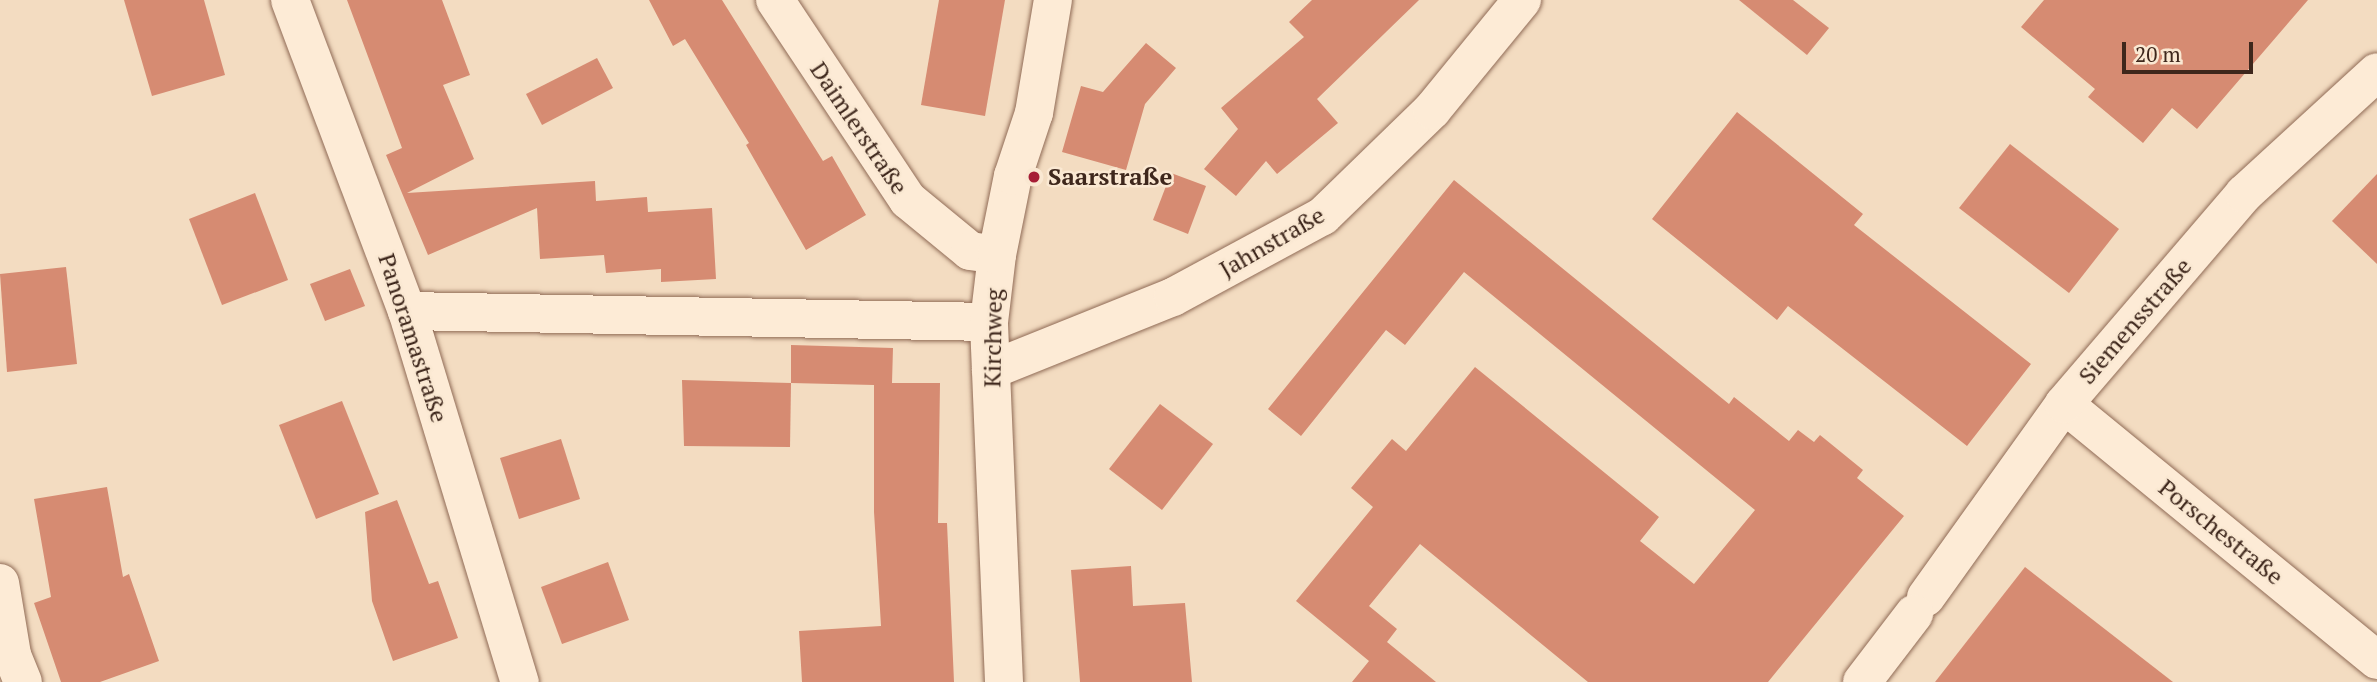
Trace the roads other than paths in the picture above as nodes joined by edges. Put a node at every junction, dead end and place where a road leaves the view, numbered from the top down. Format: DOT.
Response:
graph roads {
  1 [pos="290,0"];
  2 [pos="775,0"];
  3 [pos="1052,0"];
  4 [pos="1522,0"];
  5 [pos="2377,72"];
  6 [pos="997,255"];
  7 [pos="407,311"];
  8 [pos="989,322"];
  9 [pos="991,370"];
  10 [pos="2064,404"];
  11 [pos="0,583"];
  12 [pos="2377,660"];
  13 [pos="23,682"];
  14 [pos="520,682"];
  15 [pos="1004,682"];
  16 [pos="1863,682"];
  1 -- 7 [label="street, Panoramastraße"];
  2 -- 6 [label="street, Daimlerstraße"];
  3 -- 6 [label="street, Kirchweg"];
  4 -- 9 [label="street, Jahnstraße"];
  5 -- 10 [label="street, Siemensstraße"];
  6 -- 8 [label="street, Kirchweg"];
  7 -- 8 [label="street"];
  7 -- 14 [label="street, Panoramastraße"];
  8 -- 9 [label="street, Kirchweg"];
  9 -- 15 [label="street, Kirchweg"];
  10 -- 12 [label="street, Porschestraße"];
  10 -- 16 [label="street, Siemensstraße"];
  11 -- 13 [label="street"];
}
